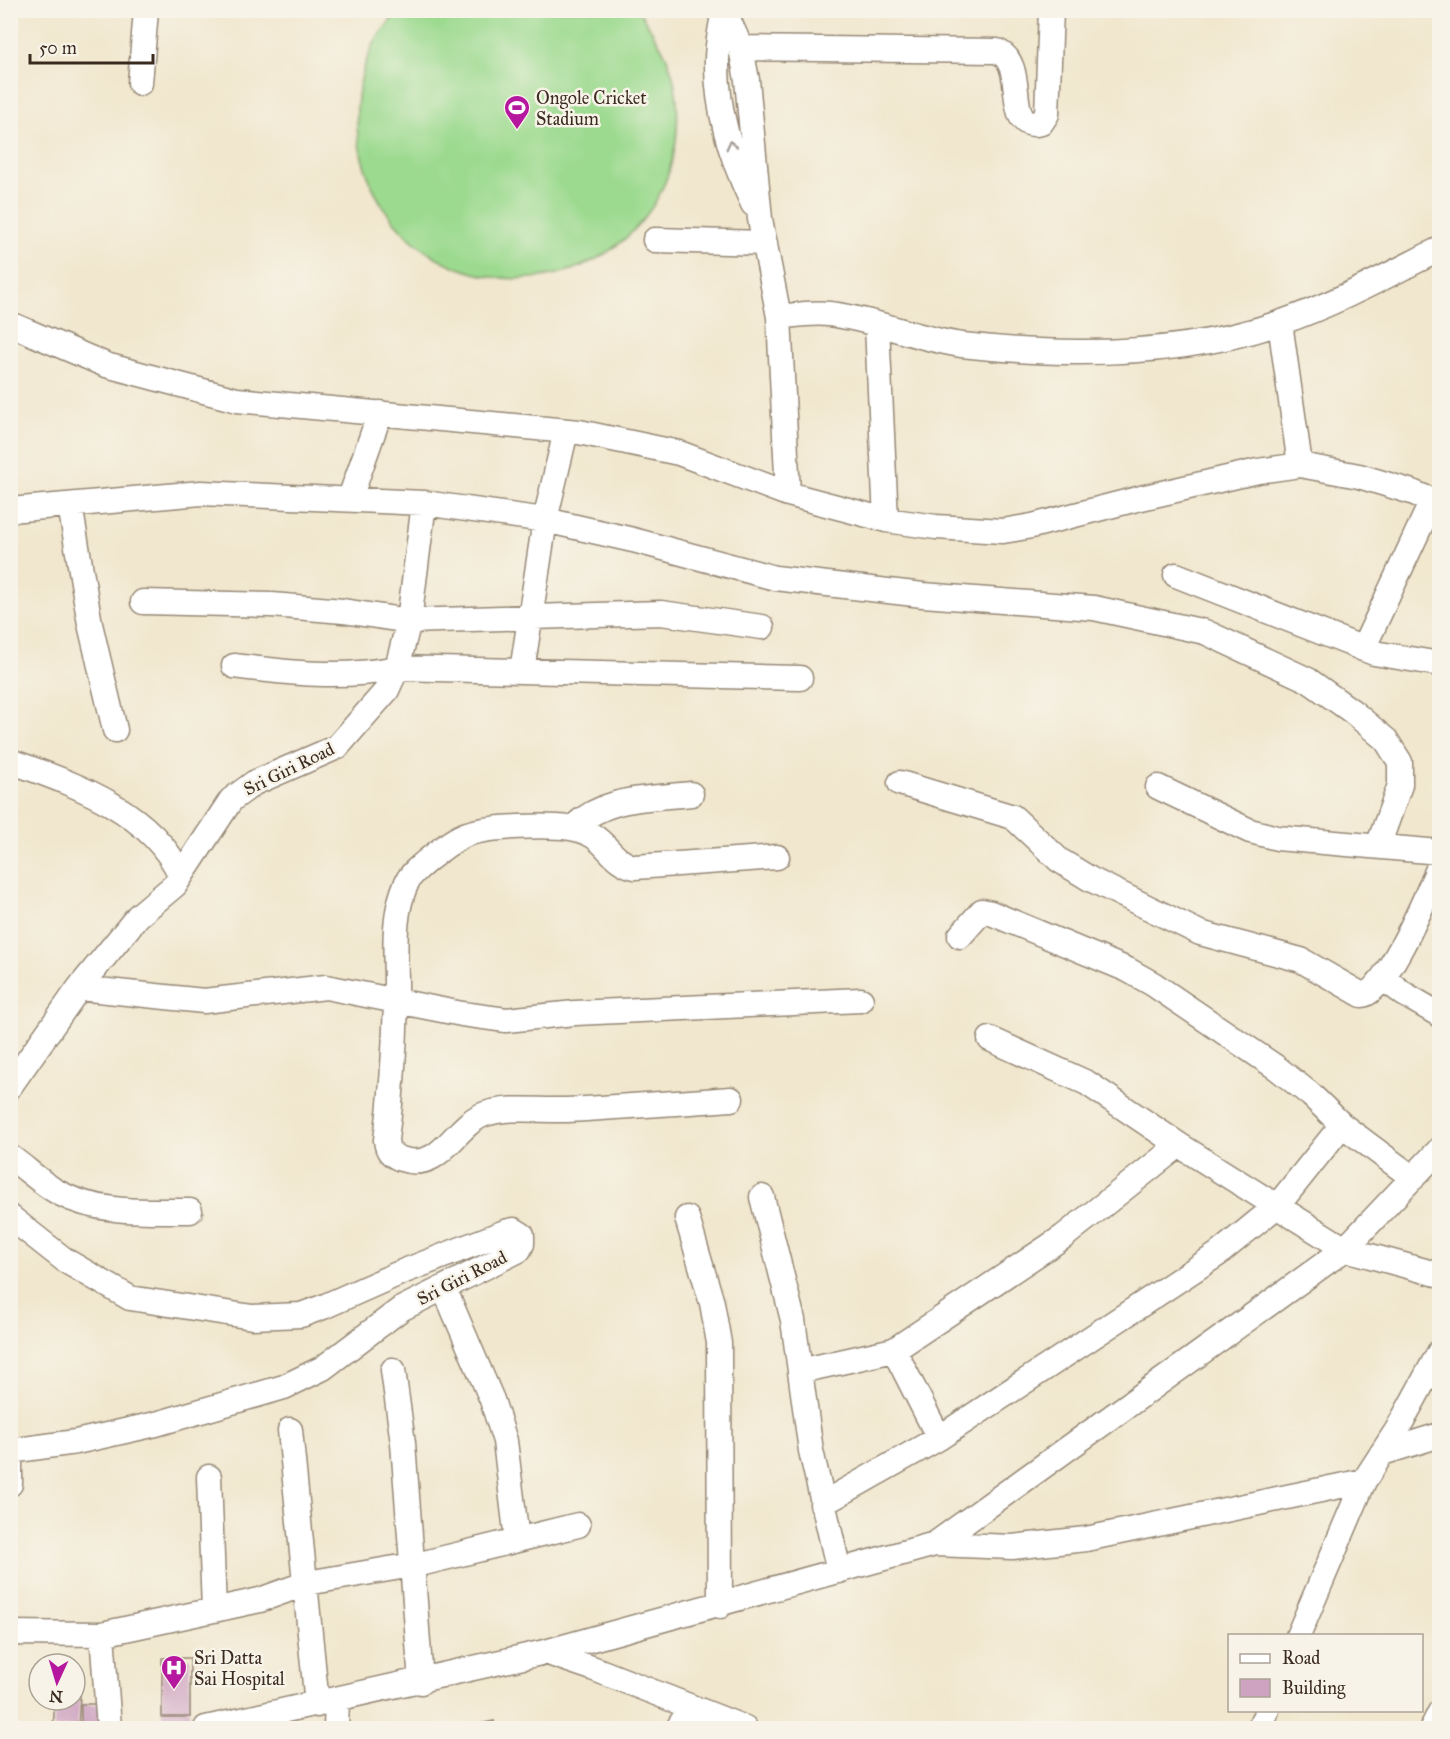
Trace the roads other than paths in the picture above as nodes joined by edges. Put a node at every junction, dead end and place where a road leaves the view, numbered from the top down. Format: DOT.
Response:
graph roads {
  1 [pos="146,10"];
  2 [pos="724,10"];
  3 [pos="1051,10"];
  4 [pos="741,48"];
  5 [pos="140,83"];
  6 [pos="760,219"];
  7 [pos="655,240"];
  8 [pos="765,243"];
  9 [pos="1440,249"];
  10 [pos="779,317"];
  11 [pos="1280,323"];
  12 [pos="10,324"];
  13 [pos="877,326"];
  14 [pos="380,413"];
  15 [pos="566,430"];
  16 [pos="1300,465"];
  17 [pos="788,494"];
  18 [pos="350,498"];
  19 [pos="1436,502"];
  20 [pos="424,503"];
  21 [pos="70,505"];
  22 [pos="10,510"];
  23 [pos="545,520"];
  24 [pos="886,520"];
  25 [pos="1176,575"];
  26 [pos="143,602"];
  27 [pos="529,617"];
  28 [pos="409,621"];
  29 [pos="762,627"];
  30 [pos="1364,649"];
  31 [pos="1440,664"];
  32 [pos="234,666"];
  33 [pos="397,668"];
  34 [pos="522,671"];
  35 [pos="800,678"];
  36 [pos="116,730"];
  37 [pos="10,761"];
  38 [pos="900,783"];
  39 [pos="1158,787"];
  40 [pos="690,794"];
  41 [pos="572,828"];
  42 [pos="1378,846"];
  43 [pos="1440,852"];
  44 [pos="777,857"];
  45 [pos="1440,864"];
  46 [pos="181,876"];
  47 [pos="960,936"];
  48 [pos="1383,978"];
  49 [pos="79,988"];
  50 [pos="396,999"];
  51 [pos="861,1000"];
  52 [pos="1440,1015"];
  53 [pos="990,1039"];
  54 [pos="10,1086"];
  55 [pos="730,1099"];
  56 [pos="1342,1125"];
  57 [pos="1179,1145"];
  58 [pos="1440,1149"];
  59 [pos="10,1157"];
  60 [pos="1413,1178"];
  61 [pos="762,1197"];
  62 [pos="1278,1205"];
  63 [pos="190,1211"];
  64 [pos="10,1217"];
  65 [pos="687,1218"];
  66 [pos="1345,1249"];
  67 [pos="1440,1275"];
  68 [pos="444,1288"];
  69 [pos="894,1350"];
  70 [pos="1440,1351"];
  71 [pos="393,1370"];
  72 [pos="800,1371"];
  73 [pos="290,1430"];
  74 [pos="1440,1436"];
  75 [pos="939,1438"];
  76 [pos="10,1451"];
  77 [pos="1382,1453"];
  78 [pos="10,1464"];
  79 [pos="209,1477"];
  80 [pos="1364,1481"];
  81 [pos="10,1484"];
  82 [pos="822,1504"];
  83 [pos="578,1525"];
  84 [pos="517,1540"];
  85 [pos="935,1544"];
  86 [pos="412,1565"];
  87 [pos="839,1571"];
  88 [pos="307,1583"];
  89 [pos="720,1606"];
  90 [pos="214,1610"];
  91 [pos="10,1633"];
  92 [pos="102,1634"];
  93 [pos="1298,1634"];
  94 [pos="545,1652"];
  95 [pos="421,1682"];
  96 [pos="327,1703"];
  97 [pos="691,1708"];
  98 [pos="1266,1712"];
  99 [pos="1440,1712"];
  100 [pos="109,1728"];
  101 [pos="206,1728"];
  102 [pos="336,1728"];
  103 [pos="678,1728"];
  104 [pos="744,1728"];
  105 [pos="1260,1728"];
  106 [pos="1432,1728"];
  1 -- 5 [label="street"];
  2 -- 4 [label="street"];
  6 -- 2 [label="street, one-way"];
  3 -- 4 [label="street"];
  4 -- 6 [label="street"];
  6 -- 8 [label="street"];
  7 -- 8 [label="street"];
  8 -- 10 [label="street"];
  9 -- 11 [label="street"];
  10 -- 13 [label="street"];
  10 -- 17 [label="street"];
  11 -- 13 [label="street"];
  11 -- 16 [label="street"];
  12 -- 14 [label="street"];
  13 -- 24 [label="street"];
  14 -- 15 [label="street"];
  14 -- 18 [label="street"];
  15 -- 17 [label="street"];
  15 -- 23 [label="street"];
  16 -- 19 [label="street"];
  16 -- 24 [label="street"];
  17 -- 24 [label="street"];
  18 -- 20 [label="street"];
  18 -- 21 [label="street"];
  19 -- 30 [label="street"];
  20 -- 23 [label="street"];
  20 -- 28 [label="street, Sri Giri Road"];
  21 -- 22 [label="street"];
  21 -- 36 [label="street"];
  23 -- 27 [label="street"];
  23 -- 42 [label="street"];
  25 -- 30 [label="street"];
  26 -- 28 [label="street"];
  27 -- 28 [label="street"];
  27 -- 29 [label="street"];
  27 -- 34 [label="street"];
  28 -- 33 [label="street, Sri Giri Road"];
  30 -- 31 [label="street"];
  32 -- 33 [label="street"];
  33 -- 34 [label="street"];
  33 -- 46 [label="street, Sri Giri Road"];
  34 -- 35 [label="street"];
  37 -- 46 [label="street"];
  38 -- 48 [label="street"];
  39 -- 42 [label="street"];
  40 -- 41 [label="street"];
  41 -- 44 [label="street"];
  41 -- 50 [label="street"];
  42 -- 43 [label="street"];
  45 -- 48 [label="street"];
  46 -- 49 [label="street, Sri Giri Road"];
  47 -- 56 [label="street"];
  48 -- 52 [label="street"];
  49 -- 50 [label="street"];
  49 -- 54 [label="street, Sri Giri Road"];
  50 -- 51 [label="street"];
  50 -- 55 [label="street"];
  53 -- 57 [label="street"];
  56 -- 60 [label="street"];
  56 -- 62 [label="street"];
  57 -- 62 [label="street"];
  57 -- 69 [label="street"];
  58 -- 60 [label="street"];
  59 -- 63 [label="street"];
  60 -- 66 [label="street"];
  61 -- 72 [label="street"];
  62 -- 66 [label="street"];
  62 -- 75 [label="street"];
  64 -- 68 [label="street, Sri Giri Road"];
  65 -- 89 [label="street"];
  66 -- 67 [label="street"];
  66 -- 85 [label="street"];
  68 -- 76 [label="street, Sri Giri Road"];
  68 -- 84 [label="street"];
  69 -- 72 [label="street"];
  69 -- 75 [label="street"];
  70 -- 77 [label="street"];
  71 -- 86 [label="street"];
  72 -- 82 [label="street"];
  73 -- 88 [label="street"];
  74 -- 77 [label="street"];
  75 -- 82 [label="street"];
  77 -- 80 [label="street"];
  78 -- 81 [label="street"];
  79 -- 90 [label="street"];
  80 -- 85 [label="street"];
  80 -- 93 [label="street"];
  82 -- 87 [label="street"];
  83 -- 84 [label="street"];
  84 -- 86 [label="street"];
  85 -- 87 [label="street"];
  86 -- 88 [label="street"];
  86 -- 95 [label="street"];
  87 -- 89 [label="street"];
  88 -- 90 [label="street"];
  88 -- 96 [label="street"];
  89 -- 94 [label="street"];
  90 -- 92 [label="street"];
  91 -- 92 [label="street"];
  92 -- 100 [label="street"];
  94 -- 95 [label="street"];
  94 -- 97 [label="street"];
  95 -- 96 [label="street"];
  96 -- 101 [label="street"];
  96 -- 102 [label="street"];
  97 -- 103 [label="street"];
  97 -- 104 [label="street"];
  98 -- 105 [label="street"];
  99 -- 106 [label="street"];
}
